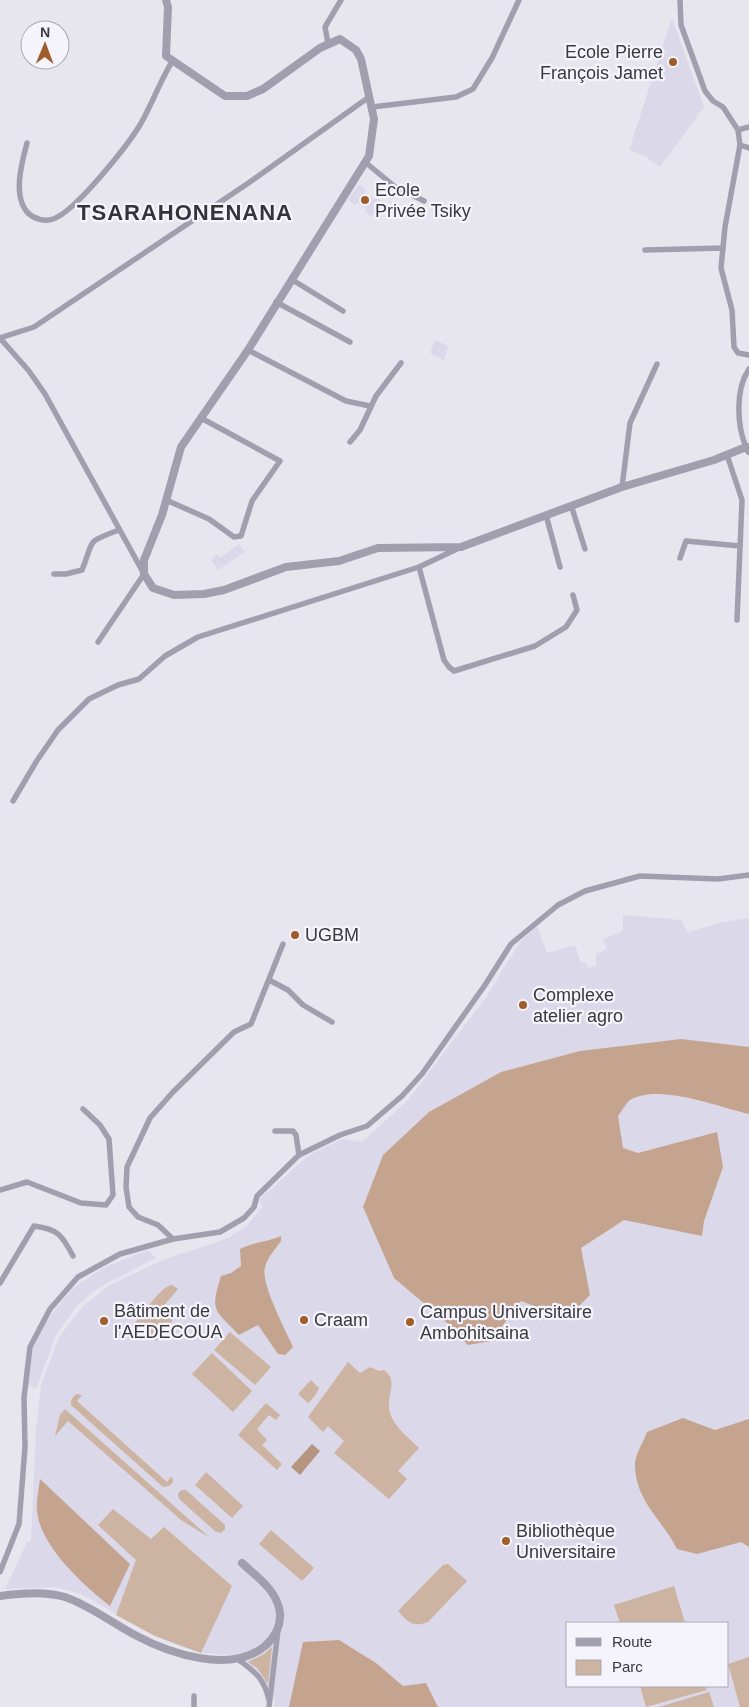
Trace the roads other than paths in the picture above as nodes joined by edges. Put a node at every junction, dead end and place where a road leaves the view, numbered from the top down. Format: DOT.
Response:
graph roads {
  1 [pos="166,0"];
  2 [pos="341,0"];
  3 [pos="519,0"];
  4 [pos="680,0"];
  5 [pos="328,43"];
  6 [pos="173,60"];
  7 [pos="369,97"];
  8 [pos="372,107"];
  9 [pos="749,127"];
  10 [pos="738,130"];
  11 [pos="27,143"];
  12 [pos="740,145"];
  13 [pos="749,148"];
  14 [pos="365,162"];
  15 [pos="424,201"];
  16 [pos="723,248"];
  17 [pos="645,250"];
  18 [pos="291,279"];
  19 [pos="276,302"];
  20 [pos="343,311"];
  21 [pos="0,338"];
  22 [pos="350,342"];
  23 [pos="248,350"];
  24 [pos="749,355"];
  25 [pos="401,363"];
  26 [pos="657,364"];
  27 [pos="749,369"];
  28 [pos="370,406"];
  29 [pos="201,418"];
  30 [pos="350,442"];
  31 [pos="748,448"];
  32 [pos="727,455"];
  33 [pos="622,487"];
  34 [pos="166,500"];
  35 [pos="571,505"];
  36 [pos="546,515"];
  37 [pos="120,530"];
  38 [pos="740,546"];
  39 [pos="461,547"];
  40 [pos="584,549"];
  41 [pos="680,558"];
  42 [pos="560,566"];
  43 [pos="419,567"];
  44 [pos="54,574"];
  45 [pos="144,574"];
  46 [pos="573,595"];
  47 [pos="736,620"];
  48 [pos="98,642"];
  49 [pos="13,801"];
  50 [pos="749,875"];
  51 [pos="283,944"];
  52 [pos="269,980"];
  53 [pos="332,1022"];
  54 [pos="83,1108"];
  55 [pos="275,1131"];
  56 [pos="299,1155"];
  57 [pos="0,1190"];
  58 [pos="173,1239"];
  59 [pos="73,1256"];
  60 [pos="0,1283"];
  61 [pos="242,1563"];
  62 [pos="0,1572"];
  63 [pos="1,1597"];
  64 [pos="279,1628"];
  65 [pos="240,1660"];
  66 [pos="194,1696"];
  67 [pos="270,1706"];
  68 [pos="194,1707"];
  1 -- 6 [label="street"];
  2 -- 5 [label="street"];
  3 -- 8 [label="street"];
  4 -- 10 [label="street"];
  5 -- 6 [label="street"];
  5 -- 7 [label="street"];
  6 -- 11 [label="street"];
  7 -- 8 [label="street"];
  7 -- 21 [label="street"];
  8 -- 14 [label="street"];
  9 -- 10 [label="street"];
  10 -- 12 [label="street"];
  12 -- 13 [label="street"];
  12 -- 16 [label="street"];
  14 -- 15 [label="street"];
  14 -- 18 [label="street"];
  16 -- 17 [label="street"];
  16 -- 24 [label="street"];
  18 -- 19 [label="street"];
  18 -- 20 [label="street"];
  19 -- 22 [label="street"];
  19 -- 23 [label="street"];
  21 -- 37 [label="street"];
  23 -- 28 [label="street"];
  23 -- 29 [label="street"];
  25 -- 28 [label="street"];
  26 -- 33 [label="street"];
  27 -- 31 [label="street"];
  28 -- 30 [label="street"];
  29 -- 34 [label="street"];
  29 -- 34 [label="street"];
  31 -- 32 [label="street"];
  32 -- 33 [label="street"];
  32 -- 38 [label="street"];
  33 -- 35 [label="street"];
  34 -- 45 [label="street"];
  35 -- 36 [label="street"];
  35 -- 40 [label="street"];
  36 -- 39 [label="street"];
  36 -- 42 [label="street"];
  37 -- 44 [label="street"];
  37 -- 45 [label="street"];
  38 -- 41 [label="street"];
  38 -- 47 [label="street"];
  39 -- 43 [label="street"];
  39 -- 45 [label="street"];
  43 -- 46 [label="street"];
  43 -- 49 [label="street"];
  45 -- 48 [label="street"];
  50 -- 56 [label="street"];
  51 -- 52 [label="street"];
  52 -- 53 [label="street"];
  52 -- 58 [label="street"];
  54 -- 57 [label="street"];
  55 -- 56 [label="street"];
  56 -- 58 [label="street"];
  58 -- 62 [label="street"];
  59 -- 60 [label="street"];
  61 -- 64 [label="street"];
  63 -- 65 [label="street"];
  64 -- 65 [label="street"];
  64 -- 67 [label="street"];
  65 -- 67 [label="street"];
  66 -- 68 [label="street"];
}
